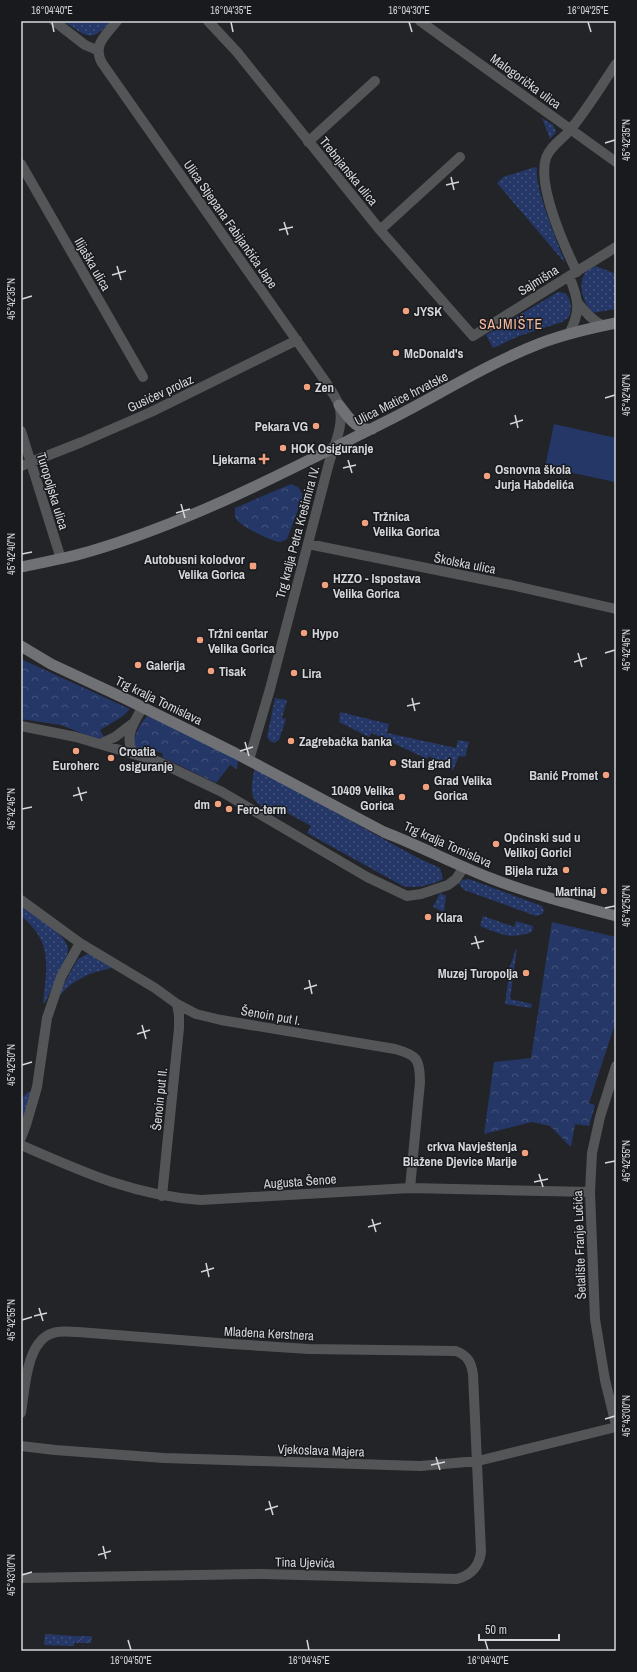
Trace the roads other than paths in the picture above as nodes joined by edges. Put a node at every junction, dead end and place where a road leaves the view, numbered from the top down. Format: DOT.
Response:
graph roads {
  1 [pos="54,21"];
  2 [pos="117,21"];
  3 [pos="208,21"];
  4 [pos="420,21"];
  5 [pos="97,50"];
  6 [pos="616,64"];
  7 [pos="375,81"];
  8 [pos="570,129"];
  9 [pos="308,142"];
  10 [pos="460,158"];
  11 [pos="616,162"];
  12 [pos="21,164"];
  13 [pos="380,230"];
  14 [pos="616,247"];
  15 [pos="573,274"];
  16 [pos="578,303"];
  17 [pos="616,324"];
  18 [pos="604,326"];
  19 [pos="569,334"];
  20 [pos="472,336"];
  21 [pos="297,340"];
  22 [pos="143,377"];
  23 [pos="339,405"];
  24 [pos="372,429"];
  25 [pos="21,431"];
  26 [pos="333,448"];
  27 [pos="26,464"];
  28 [pos="308,544"];
  29 [pos="61,558"];
  30 [pos="21,567"];
  31 [pos="616,609"];
  32 [pos="21,646"];
  33 [pos="143,707"];
  34 [pos="134,722"];
  35 [pos="21,726"];
  36 [pos="100,744"];
  37 [pos="133,753"];
  38 [pos="249,760"];
  39 [pos="464,867"];
  40 [pos="21,900"];
  41 [pos="616,916"];
  42 [pos="80,943"];
  43 [pos="177,1004"];
  44 [pos="616,1066"];
  45 [pos="21,1138"];
  46 [pos="21,1145"];
  47 [pos="410,1188"];
  48 [pos="590,1192"];
  49 [pos="162,1196"];
  50 [pos="21,1413"];
  51 [pos="616,1426"];
  52 [pos="21,1446"];
  53 [pos="478,1461"];
  54 [pos="21,1578"];
  1 -- 5 [label="street"];
  2 -- 5 [label="street"];
  3 -- 9 [label="street, Trebnjanska ulica"];
  4 -- 8 [label="street, Malogorička ulica"];
  5 -- 21 [label="street, Ulica Stjepana Fabijančića Jape"];
  6 -- 8 [label="street"];
  7 -- 9 [label="street"];
  8 -- 11 [label="street, Malogorička ulica"];
  8 -- 15 [label="street"];
  9 -- 13 [label="street, Trebnjanska ulica"];
  10 -- 13 [label="street"];
  12 -- 22 [label="street, Ilijaška ulica"];
  13 -- 20 [label="street, Trebnjanska ulica"];
  14 -- 15 [label="street, Sajmišna"];
  15 -- 16 [label="street"];
  15 -- 20 [label="street, Sajmišna"];
  16 -- 18 [label="street"];
  16 -- 19 [label="street"];
  17 -- 18 [label="main road, Ulica Matice hrvatske"];
  18 -- 19 [label="main road, Ulica Matice hrvatske"];
  19 -- 24 [label="main road, Ulica Matice hrvatske"];
  21 -- 23 [label="street, Ulica Stjepana Fabijančića Jape"];
  21 -- 27 [label="street, Gusićev prolaz"];
  23 -- 24 [label="main road"];
  23 -- 26 [label="street, Ulica Stjepana Fabijančića Jape"];
  24 -- 26 [label="main road, Ulica Matice hrvatske"];
  25 -- 27 [label="street, Turopoljska ulica"];
  26 -- 28 [label="street, Trg kralja Petra Krešimira IV."];
  26 -- 29 [label="main road, Trg kralja Petra Krešimira IV."];
  27 -- 29 [label="street, Turopoljska ulica"];
  28 -- 31 [label="street, Školska ulica"];
  28 -- 38 [label="street, Trg kralja Petra Krešimira IV."];
  29 -- 30 [label="main road, Trg kralja Petra Krešimira IV."];
  32 -- 33 [label="main road, Trg kralja Tomislava"];
  33 -- 34 [label="street"];
  33 -- 38 [label="main road, Trg kralja Tomislava"];
  34 -- 36 [label="street"];
  34 -- 37 [label="street"];
  35 -- 36 [label="street"];
  36 -- 37 [label="street"];
  37 -- 39 [label="street"];
  38 -- 39 [label="main road, Trg kralja Tomislava"];
  39 -- 41 [label="main road, Trg kralja Tomislava"];
  40 -- 42 [label="street, Šenoin put I."];
  42 -- 43 [label="street, Šenoin put I."];
  42 -- 45 [label="street"];
  43 -- 47 [label="street, Šenoin put I."];
  43 -- 49 [label="street, Šenoin put II."];
  44 -- 48 [label="street, Šetalište Franje Lučića"];
  46 -- 49 [label="street, Augusta Šenoe"];
  47 -- 48 [label="street, Augusta Šenoe"];
  47 -- 49 [label="street, Augusta Šenoe"];
  48 -- 51 [label="street, Šetalište Franje Lučića"];
  50 -- 53 [label="street, Mladena Kerstnera"];
  51 -- 53 [label="street, Vjekoslava Majera"];
  52 -- 53 [label="street, Vjekoslava Majera"];
  53 -- 54 [label="street, Tina Ujevića"];
}
